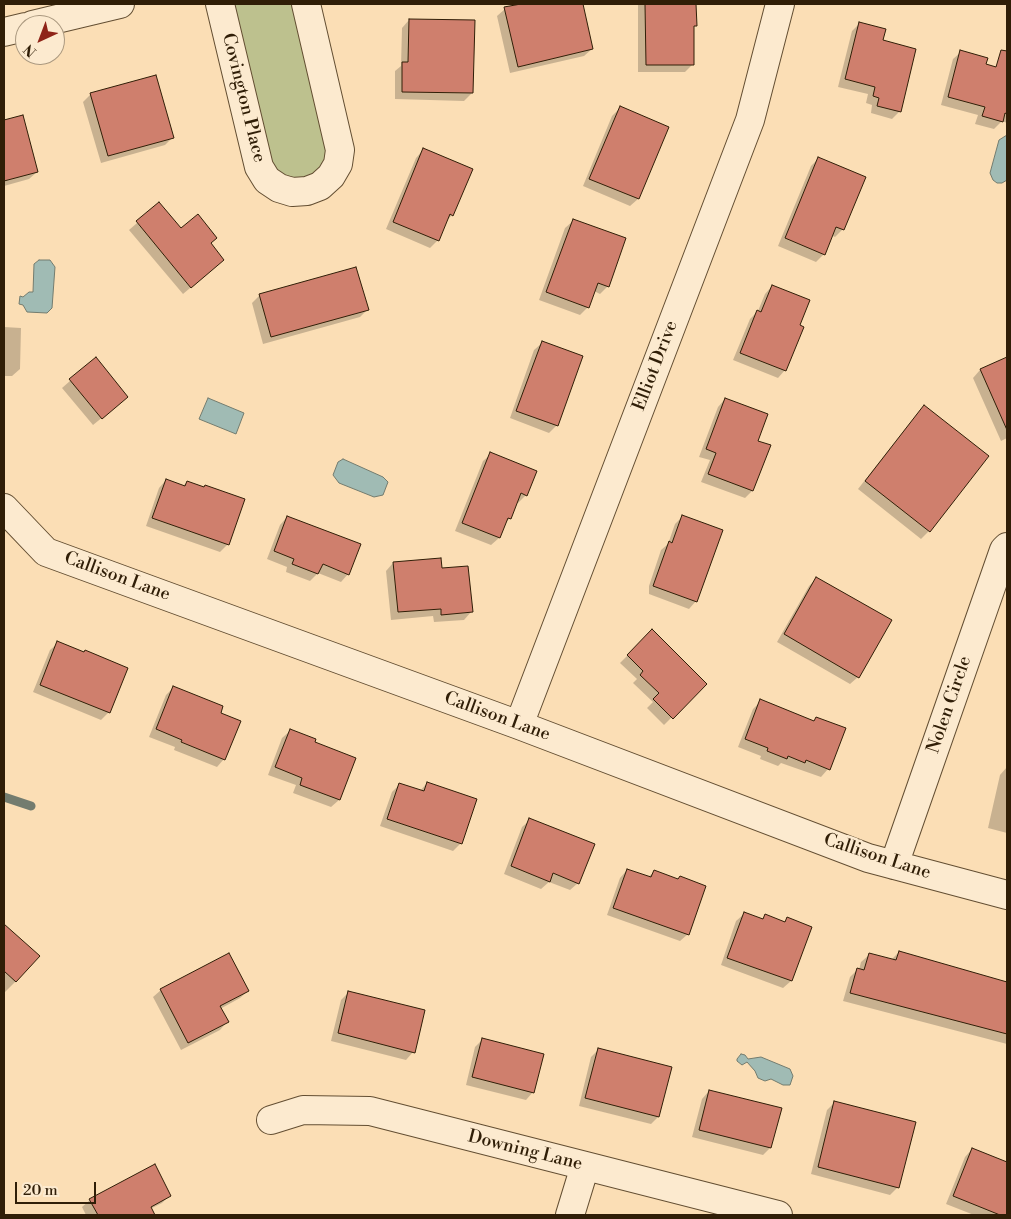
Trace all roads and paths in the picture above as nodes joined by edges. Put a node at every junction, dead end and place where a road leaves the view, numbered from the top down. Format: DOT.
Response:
graph roads {
  1 [pos="120,4"];
  2 [pos="220,4"];
  3 [pos="306,4"];
  4 [pos="780,4"];
  5 [pos="65,17"];
  6 [pos="4,508"];
  7 [pos="1007,547"];
  8 [pos="519,724"];
  9 [pos="894,865"];
  10 [pos="1007,895"];
  11 [pos="271,1120"];
  12 [pos="585,1166"];
  13 [pos="570,1215"];
  14 [pos="778,1215"];
  1 -- 5 [label="street"];
  2 -- 3 [label="street, Covington Place"];
  4 -- 8 [label="street, Elliot Drive"];
  6 -- 8 [label="street, Callison Lane"];
  7 -- 9 [label="street, Nolen Circle"];
  8 -- 9 [label="street, Callison Lane"];
  9 -- 10 [label="street, Callison Lane"];
  11 -- 12 [label="street, Downing Lane"];
  12 -- 13 [label="street"];
  12 -- 14 [label="street, Downing Lane"];
}
